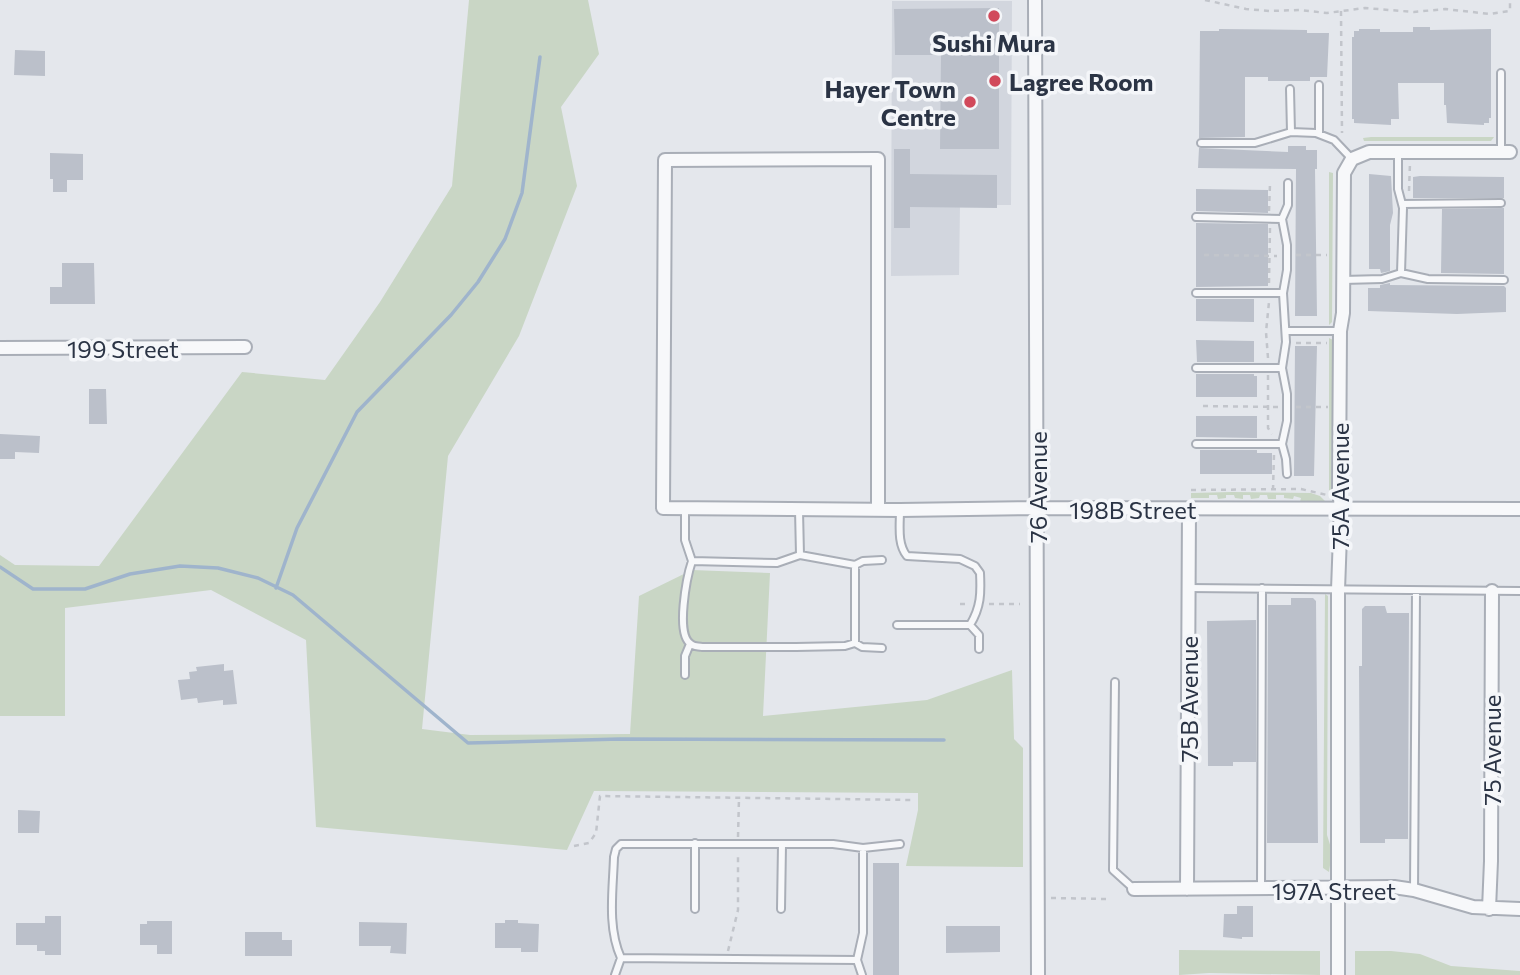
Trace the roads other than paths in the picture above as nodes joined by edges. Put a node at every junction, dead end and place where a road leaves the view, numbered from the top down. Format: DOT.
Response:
graph roads {
  1 [pos="1035,0"];
  2 [pos="1501,73"];
  3 [pos="1320,85"];
  4 [pos="1290,89"];
  5 [pos="1291,132"];
  6 [pos="1319,134"];
  7 [pos="1201,143"];
  8 [pos="1398,151"];
  9 [pos="1505,152"];
  10 [pos="1352,159"];
  11 [pos="1288,183"];
  12 [pos="1402,204"];
  13 [pos="1501,204"];
  14 [pos="1196,217"];
  15 [pos="1282,219"];
  16 [pos="1401,273"];
  17 [pos="1343,280"];
  18 [pos="1504,280"];
  19 [pos="1196,293"];
  20 [pos="1283,293"];
  21 [pos="1286,331"];
  22 [pos="1340,331"];
  23 [pos="245,347"];
  24 [pos="0,348"];
  25 [pos="1196,368"];
  26 [pos="1282,368"];
  27 [pos="1196,444"];
  28 [pos="1282,444"];
  29 [pos="1287,474"];
  30 [pos="685,508"];
  31 [pos="1037,508"];
  32 [pos="1341,508"];
  33 [pos="1189,509"];
  34 [pos="1520,509"];
  35 [pos="799,510"];
  36 [pos="878,510"];
  37 [pos="900,510"];
  38 [pos="800,555"];
  39 [pos="882,560"];
  40 [pos="692,561"];
  41 [pos="855,565"];
  42 [pos="1188,588"];
  43 [pos="1262,588"];
  44 [pos="1338,590"];
  45 [pos="1416,591"];
  46 [pos="1492,591"];
  47 [pos="1520,591"];
  48 [pos="897,625"];
  49 [pos="970,625"];
  50 [pos="855,643"];
  51 [pos="690,644"];
  52 [pos="882,648"];
  53 [pos="979,649"];
  54 [pos="685,675"];
  55 [pos="1115,682"];
  56 [pos="695,843"];
  57 [pos="900,844"];
  58 [pos="782,845"];
  59 [pos="863,848"];
  60 [pos="1338,887"];
  61 [pos="1134,889"];
  62 [pos="1187,889"];
  63 [pos="1261,890"];
  64 [pos="1414,890"];
  65 [pos="695,909"];
  66 [pos="781,909"];
  67 [pos="1489,909"];
  68 [pos="1520,909"];
  69 [pos="621,958"];
  70 [pos="857,960"];
  71 [pos="615,975"];
  72 [pos="862,975"];
  73 [pos="1038,975"];
  74 [pos="1338,975"];
  1 -- 31 [label="street, 76 Avenue"];
  2 -- 9 [label="lane"];
  3 -- 6 [label="lane"];
  4 -- 5 [label="lane"];
  5 -- 6 [label="lane"];
  5 -- 7 [label="lane"];
  6 -- 10 [label="lane"];
  8 -- 9 [label="street"];
  8 -- 10 [label="street"];
  8 -- 12 [label="lane"];
  10 -- 17 [label="street, 75A Avenue"];
  11 -- 15 [label="lane"];
  12 -- 13 [label="lane"];
  12 -- 16 [label="lane"];
  14 -- 15 [label="lane"];
  15 -- 20 [label="lane"];
  16 -- 17 [label="lane"];
  16 -- 18 [label="lane"];
  17 -- 22 [label="street, 75A Avenue"];
  19 -- 20 [label="lane"];
  20 -- 21 [label="lane"];
  21 -- 22 [label="lane"];
  21 -- 26 [label="lane"];
  22 -- 32 [label="street, 75A Avenue"];
  23 -- 24 [label="street, 199 Street"];
  25 -- 26 [label="lane"];
  26 -- 28 [label="lane"];
  27 -- 28 [label="lane"];
  28 -- 29 [label="lane"];
  30 -- 35 [label="street, 198B Street"];
  30 -- 36 [label="street, 198B Street"];
  30 -- 40 [label="lane"];
  31 -- 33 [label="street, 198B Street"];
  31 -- 37 [label="street, 198B Street"];
  31 -- 73 [label="street, 76 Avenue"];
  32 -- 33 [label="street, 198B Street"];
  32 -- 34 [label="street, 198B Street"];
  32 -- 44 [label="street, 75A Avenue"];
  33 -- 42 [label="street, 75B Avenue"];
  35 -- 36 [label="street, 198B Street"];
  35 -- 38 [label="lane"];
  36 -- 37 [label="street, 198B Street"];
  37 -- 49 [label="lane"];
  38 -- 40 [label="lane"];
  38 -- 41 [label="lane"];
  39 -- 41 [label="lane"];
  40 -- 51 [label="lane"];
  41 -- 50 [label="lane"];
  42 -- 43 [label="lane"];
  42 -- 62 [label="street, 75B Avenue"];
  43 -- 44 [label="lane"];
  43 -- 63 [label="lane"];
  44 -- 45 [label="lane"];
  44 -- 60 [label="street, 75A Avenue"];
  45 -- 46 [label="lane"];
  45 -- 64 [label="lane"];
  46 -- 47 [label="lane"];
  46 -- 67 [label="street, 75 Avenue"];
  48 -- 49 [label="lane"];
  49 -- 53 [label="lane"];
  50 -- 51 [label="lane"];
  50 -- 52 [label="lane"];
  51 -- 54 [label="lane"];
  55 -- 61 [label="lane"];
  56 -- 58 [label="lane"];
  56 -- 65 [label="lane"];
  56 -- 69 [label="lane"];
  57 -- 59 [label="lane"];
  58 -- 59 [label="lane"];
  58 -- 66 [label="lane"];
  59 -- 70 [label="lane"];
  60 -- 63 [label="street, 197A Street"];
  60 -- 64 [label="street, 197A Street"];
  60 -- 74 [label="street, 75A Avenue"];
  61 -- 62 [label="street, 197A Street"];
  62 -- 63 [label="street, 197A Street"];
  64 -- 67 [label="street, 197A Street"];
  67 -- 68 [label="street, 197A Street"];
  69 -- 70 [label="lane"];
  69 -- 71 [label="lane"];
  70 -- 72 [label="lane"];
}
